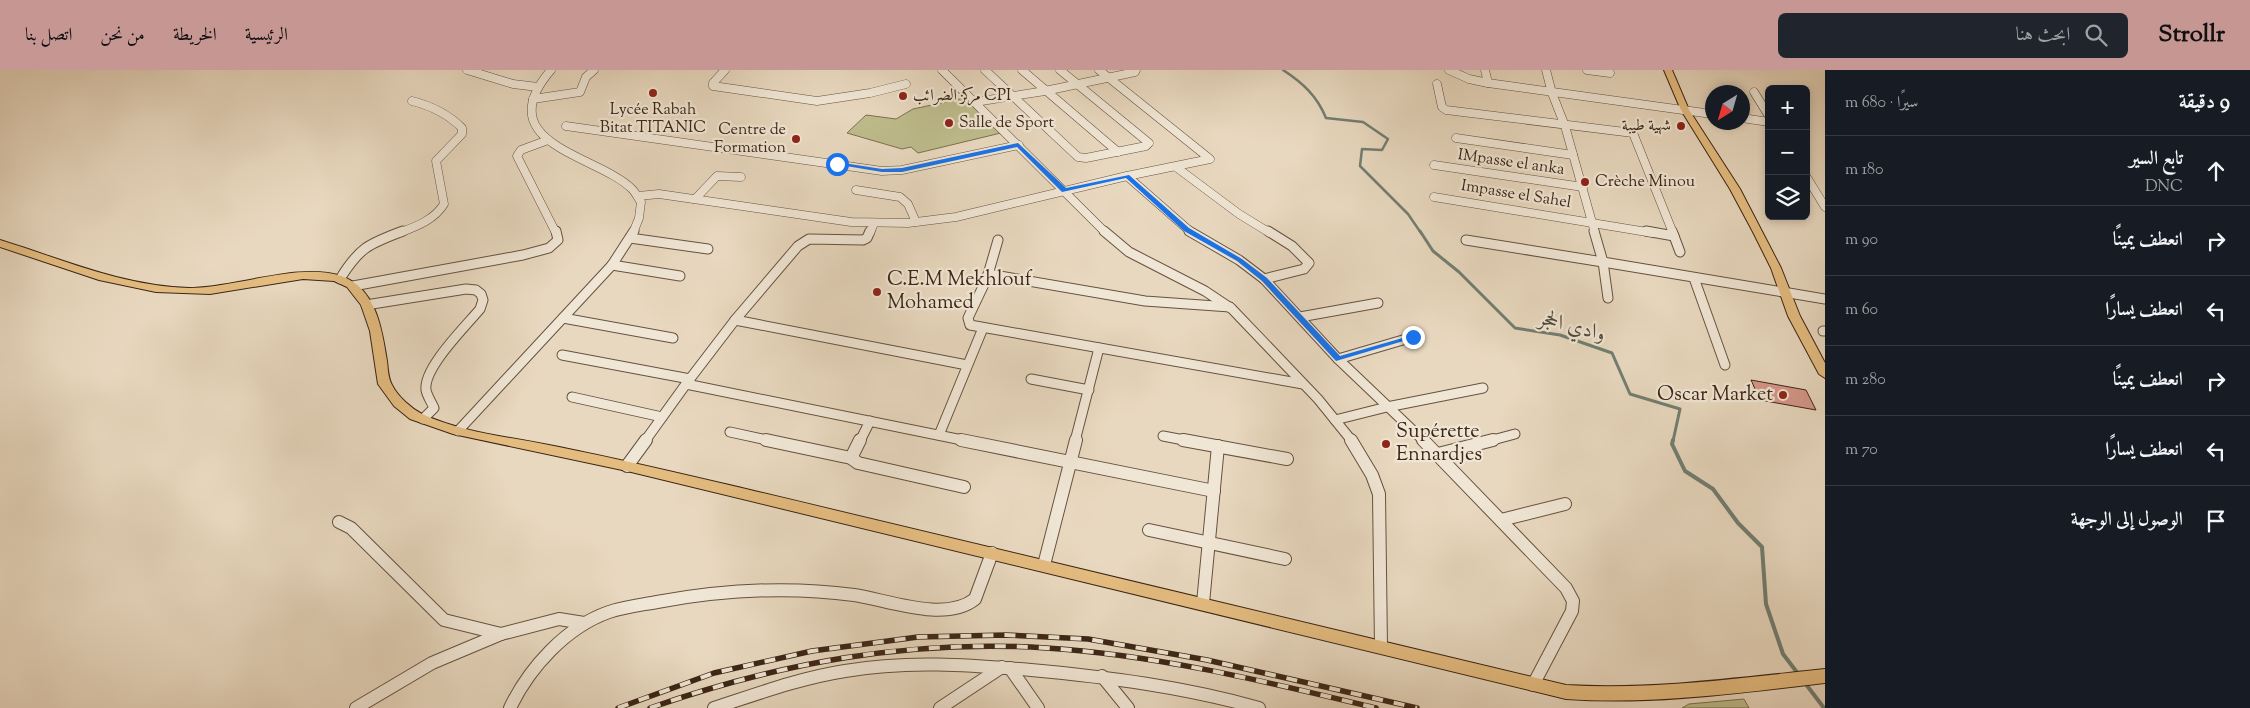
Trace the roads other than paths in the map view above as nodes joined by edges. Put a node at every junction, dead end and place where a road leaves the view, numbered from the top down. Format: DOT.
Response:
graph roads {
  1 [pos="467,70"];
  2 [pos="552,70"];
  3 [pos="594,70"];
  4 [pos="725,70"];
  5 [pos="942,70"];
  6 [pos="985,70"];
  7 [pos="1022,70"];
  8 [pos="1060,70"];
  9 [pos="1098,70"];
  10 [pos="1136,70"];
  11 [pos="1449,70"];
  12 [pos="1485,70"];
  13 [pos="1546,70"];
  14 [pos="1587,70"];
  15 [pos="1668,70"];
  16 [pos="1609,71"];
  17 [pos="1109,78"];
  18 [pos="1613,81"];
  19 [pos="1488,83"];
  20 [pos="906,84"];
  21 [pos="1077,84"];
  22 [pos="1437,84"];
  23 [pos="538,87"];
  24 [pos="1045,91"];
  25 [pos="1754,92"];
  26 [pos="1552,93"];
  27 [pos="1012,96"];
  28 [pos="533,99"];
  29 [pos="412,101"];
  30 [pos="975,102"];
  31 [pos="1685,110"];
  32 [pos="1765,110"];
  33 [pos="1705,113"];
  34 [pos="1750,119"];
  35 [pos="1765,121"];
  36 [pos="1630,125"];
  37 [pos="566,126"];
  38 [pos="1565,126"];
  39 [pos="1633,134"];
  40 [pos="1456,138"];
  41 [pos="548,140"];
  42 [pos="1018,145"];
  43 [pos="1118,152"];
  44 [pos="1573,154"];
  45 [pos="1434,165"];
  46 [pos="1176,167"];
  47 [pos="1127,176"];
  48 [pos="741,177"];
  49 [pos="1810,183"];
  50 [pos="1583,187"];
  51 [pos="856,190"];
  52 [pos="1064,191"];
  53 [pos="638,196"];
  54 [pos="1434,197"];
  55 [pos="695,199"];
  56 [pos="1825,207"];
  57 [pos="916,222"];
  58 [pos="874,223"];
  59 [pos="1593,223"];
  60 [pos="1674,236"];
  61 [pos="630,238"];
  62 [pos="998,240"];
  63 [pos="1466,240"];
  64 [pos="0,243"];
  65 [pos="708,249"];
  66 [pos="1680,252"];
  67 [pos="1603,262"];
  68 [pos="612,264"];
  69 [pos="988,274"];
  70 [pos="680,276"];
  71 [pos="1694,278"];
  72 [pos="1264,280"];
  73 [pos="347,282"];
  74 [pos="1784,292"];
  75 [pos="1608,298"];
  76 [pos="1825,299"];
  77 [pos="1378,303"];
  78 [pos="366,305"];
  79 [pos="1230,307"];
  80 [pos="1300,317"];
  81 [pos="562,318"];
  82 [pos="735,320"];
  83 [pos="983,328"];
  84 [pos="1413,337"];
  85 [pos="673,338"];
  86 [pos="1099,348"];
  87 [pos="562,354"];
  88 [pos="1338,359"];
  89 [pos="967,365"];
  90 [pos="1725,365"];
  91 [pos="1825,374"];
  92 [pos="1031,379"];
  93 [pos="688,382"];
  94 [pos="1303,384"];
  95 [pos="1483,388"];
  96 [pos="1088,390"];
  97 [pos="572,397"];
  98 [pos="1387,407"];
  99 [pos="662,417"];
  100 [pos="423,419"];
  101 [pos="1335,420"];
  102 [pos="870,421"];
  103 [pos="458,431"];
  104 [pos="730,432"];
  105 [pos="1515,434"];
  106 [pos="939,435"];
  107 [pos="1163,436"];
  108 [pos="1218,446"];
  109 [pos="1438,454"];
  110 [pos="851,458"];
  111 [pos="1287,460"];
  112 [pos="1071,462"];
  113 [pos="627,466"];
  114 [pos="964,487"];
  115 [pos="1214,491"];
  116 [pos="1565,504"];
  117 [pos="1502,520"];
  118 [pos="339,522"];
  119 [pos="1149,530"];
  120 [pos="1210,542"];
  121 [pos="992,553"];
  122 [pos="1285,559"];
  123 [pos="1044,565"];
  124 [pos="1203,603"];
  125 [pos="584,623"];
  126 [pos="501,634"];
  127 [pos="1382,647"];
  128 [pos="1006,668"];
  129 [pos="1102,676"];
  130 [pos="1825,676"];
  131 [pos="1533,685"];
  132 [pos="1219,696"];
  133 [pos="356,708"];
  134 [pos="510,708"];
  135 [pos="714,708"];
  136 [pos="940,708"];
  137 [pos="1038,708"];
  138 [pos="1128,708"];
  139 [pos="1229,708"];
  140 [pos="1259,708"];
  1 -- 23 [label="street"];
  2 -- 23 [label="street"];
  3 -- 28 [label="street"];
  4 -- 20 [label="street"];
  5 -- 30 [label="street"];
  6 -- 27 [label="street"];
  7 -- 24 [label="street"];
  8 -- 21 [label="street"];
  9 -- 17 [label="street"];
  10 -- 17 [label="street"];
  11 -- 19 [label="street"];
  12 -- 19 [label="street"];
  13 -- 26 [label="street"];
  14 -- 16 [label="street"];
  15 -- 31 [label="main road"];
  16 -- 18 [label="street"];
  17 -- 21 [label="street"];
  17 -- 46 [label="street"];
  19 -- 26 [label="street"];
  21 -- 24 [label="street"];
  21 -- 43 [label="street"];
  22 -- 38 [label="street"];
  23 -- 28 [label="street"];
  24 -- 27 [label="street"];
  24 -- 43 [label="street"];
  25 -- 32 [label="street"];
  26 -- 31 [label="street"];
  26 -- 38 [label="street"];
  27 -- 30 [label="street"];
  27 -- 43 [label="street"];
  28 -- 41 [label="street"];
  29 -- 73 [label="street"];
  30 -- 42 [label="street"];
  31 -- 33 [label="street"];
  31 -- 74 [label="main road"];
  34 -- 35 [label="street"];
  36 -- 39 [label="street"];
  37 -- 42 [label="street"];
  38 -- 39 [label="street"];
  38 -- 44 [label="street"];
  39 -- 60 [label="street"];
  40 -- 44 [label="street"];
  41 -- 53 [label="street"];
  41 -- 73 [label="street"];
  42 -- 52 [label="street"];
  44 -- 50 [label="street"];
  45 -- 50 [label="street, IMpasse el anka"];
  46 -- 47 [label="street"];
  46 -- 72 [label="street"];
  47 -- 52 [label="street"];
  47 -- 72 [label="street"];
  48 -- 55 [label="street"];
  49 -- 56 [label="street"];
  50 -- 59 [label="street"];
  51 -- 57 [label="street"];
  52 -- 57 [label="street"];
  52 -- 79 [label="street"];
  53 -- 55 [label="street"];
  53 -- 61 [label="street"];
  54 -- 59 [label="street, Impasse el Sahel"];
  55 -- 58 [label="street"];
  57 -- 58 [label="street"];
  58 -- 82 [label="street"];
  59 -- 60 [label="street, Impasse el Sahel"];
  59 -- 67 [label="street"];
  60 -- 66 [label="street"];
  61 -- 65 [label="street"];
  61 -- 68 [label="street"];
  62 -- 69 [label="street"];
  63 -- 67 [label="street"];
  64 -- 73 [label="main road"];
  67 -- 71 [label="street"];
  67 -- 75 [label="street"];
  68 -- 70 [label="street"];
  68 -- 81 [label="street"];
  69 -- 79 [label="street"];
  69 -- 83 [label="street"];
  71 -- 74 [label="street"];
  71 -- 90 [label="street"];
  72 -- 80 [label="street"];
  73 -- 78 [label="main road"];
  74 -- 76 [label="street"];
  74 -- 91 [label="main road"];
  77 -- 80 [label="street"];
  78 -- 100 [label="main road"];
  78 -- 100 [label="street"];
  79 -- 94 [label="street"];
  80 -- 88 [label="street"];
  81 -- 85 [label="street"];
  81 -- 103 [label="street"];
  82 -- 89 [label="street"];
  82 -- 93 [label="street"];
  83 -- 86 [label="street"];
  83 -- 89 [label="street"];
  84 -- 88 [label="street"];
  86 -- 94 [label="street"];
  86 -- 96 [label="street"];
  87 -- 93 [label="street"];
  88 -- 98 [label="street"];
  89 -- 106 [label="street"];
  92 -- 96 [label="street"];
  93 -- 99 [label="street"];
  93 -- 102 [label="street"];
  94 -- 101 [label="street"];
  95 -- 98 [label="street"];
  96 -- 112 [label="street"];
  97 -- 99 [label="street"];
  98 -- 101 [label="street"];
  98 -- 109 [label="street"];
  99 -- 113 [label="street"];
  100 -- 103 [label="main road"];
  101 -- 127 [label="street"];
  102 -- 106 [label="street"];
  102 -- 110 [label="street"];
  103 -- 113 [label="main road"];
  104 -- 110 [label="street"];
  105 -- 109 [label="street"];
  106 -- 112 [label="street"];
  107 -- 108 [label="street"];
  108 -- 111 [label="street"];
  108 -- 115 [label="street"];
  109 -- 117 [label="street"];
  110 -- 114 [label="street"];
  112 -- 115 [label="street"];
  112 -- 123 [label="street"];
  113 -- 121 [label="main road"];
  115 -- 120 [label="street"];
  116 -- 117 [label="street"];
  117 -- 131 [label="street"];
  118 -- 126 [label="street"];
  119 -- 120 [label="street"];
  120 -- 122 [label="street"];
  120 -- 124 [label="street"];
  121 -- 123 [label="main road"];
  121 -- 125 [label="street"];
  123 -- 124 [label="main road"];
  124 -- 127 [label="main road"];
  125 -- 126 [label="street"];
  125 -- 134 [label="street"];
  126 -- 133 [label="street"];
  127 -- 131 [label="main road"];
  128 -- 129 [label="street"];
  128 -- 135 [label="street"];
  128 -- 136 [label="street"];
  128 -- 137 [label="street"];
  129 -- 132 [label="street"];
  129 -- 138 [label="street"];
  130 -- 131 [label="main road"];
  132 -- 139 [label="street"];
  132 -- 140 [label="street"];
}
